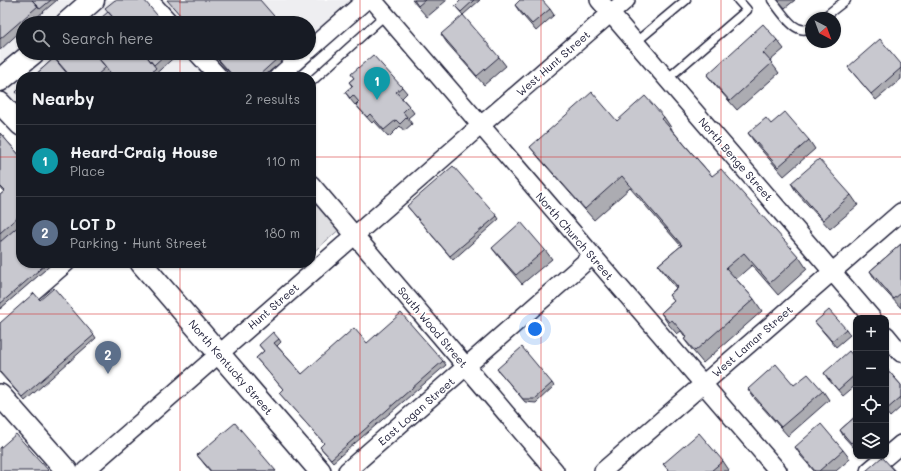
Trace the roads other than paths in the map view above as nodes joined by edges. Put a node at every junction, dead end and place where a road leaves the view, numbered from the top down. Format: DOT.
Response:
graph roads {
  1 [pos="93,0"];
  2 [pos="149,0"];
  3 [pos="366,0"];
  4 [pos="373,0"];
  5 [pos="599,0"];
  6 [pos="626,0"];
  7 [pos="686,0"];
  8 [pos="738,0"];
  9 [pos="772,0"];
  10 [pos="846,0"];
  11 [pos="831,12"];
  12 [pos="611,13"];
  13 [pos="385,15"];
  14 [pos="75,16"];
  15 [pos="164,16"];
  16 [pos="805,31"];
  17 [pos="636,42"];
  18 [pos="316,44"];
  19 [pos="24,60"];
  20 [pos="203,60"];
  21 [pos="297,60"];
  22 [pos="214,72"];
  23 [pos="284,72"];
  24 [pos="316,77"];
  25 [pos="667,79"];
  26 [pos="0,80"];
  27 [pos="0,103"];
  28 [pos="16,120"];
  29 [pos="480,126"];
  30 [pos="316,190"];
  31 [pos="901,212"];
  32 [pos="355,235"];
  33 [pos="592,256"];
  34 [pos="60,268"];
  35 [pos="145,268"];
  36 [pos="832,271"];
  37 [pos="869,315"];
  38 [pos="0,320"];
  39 [pos="889,339"];
  40 [pos="220,353"];
  41 [pos="901,353"];
  42 [pos="466,366"];
  43 [pos="704,383"];
  44 [pos="0,395"];
  45 [pos="901,444"];
  46 [pos="67,471"];
  47 [pos="85,471"];
  48 [pos="320,471"];
  49 [pos="347,471"];
  50 [pos="555,471"];
  51 [pos="603,471"];
  52 [pos="778,471"];
  53 [pos="869,471"];
  1 -- 14 [label="main road"];
  2 -- 15 [label="street"];
  3 -- 18 [label="street"];
  4 -- 13 [label="street, North Church Street"];
  5 -- 12 [label="street, North Benge Street"];
  6 -- 12 [label="street, West Hunt Street"];
  7 -- 17 [label="lane"];
  8 -- 25 [label="lane"];
  9 -- 16 [label="lane"];
  10 -- 11 [label="lane"];
  12 -- 17 [label="street, North Benge Street"];
  12 -- 29 [label="street, West Hunt Street"];
  13 -- 24 [label="lane"];
  13 -- 29 [label="street, North Church Street"];
  17 -- 25 [label="street, North Benge Street"];
  19 -- 26 [label="main road"];
  20 -- 22 [label="street"];
  21 -- 23 [label="street"];
  25 -- 36 [label="street, North Benge Street"];
  27 -- 28 [label="street"];
  29 -- 32 [label="street, Hunt Street"];
  29 -- 33 [label="street, North Church Street"];
  30 -- 32 [label="street, South Wood Street"];
  31 -- 36 [label="street, West Lamar Street"];
  32 -- 40 [label="street, Hunt Street"];
  32 -- 42 [label="street, South Wood Street"];
  33 -- 42 [label="street, East Logan Street"];
  33 -- 43 [label="street, North Church Street"];
  34 -- 38 [label="street"];
  35 -- 40 [label="street, North Kentucky Street"];
  36 -- 37 [label="street, North Benge Street"];
  36 -- 43 [label="street, West Lamar Street"];
  39 -- 41 [label="street"];
  40 -- 47 [label="street, Hunt Street"];
  40 -- 48 [label="street, North Kentucky Street"];
  42 -- 49 [label="street, East Logan Street"];
  42 -- 50 [label="street, South Wood Street"];
  43 -- 51 [label="street, West Lamar Street"];
  43 -- 52 [label="street, North Church Street"];
  44 -- 46 [label="street"];
  45 -- 53 [label="street"];
}
